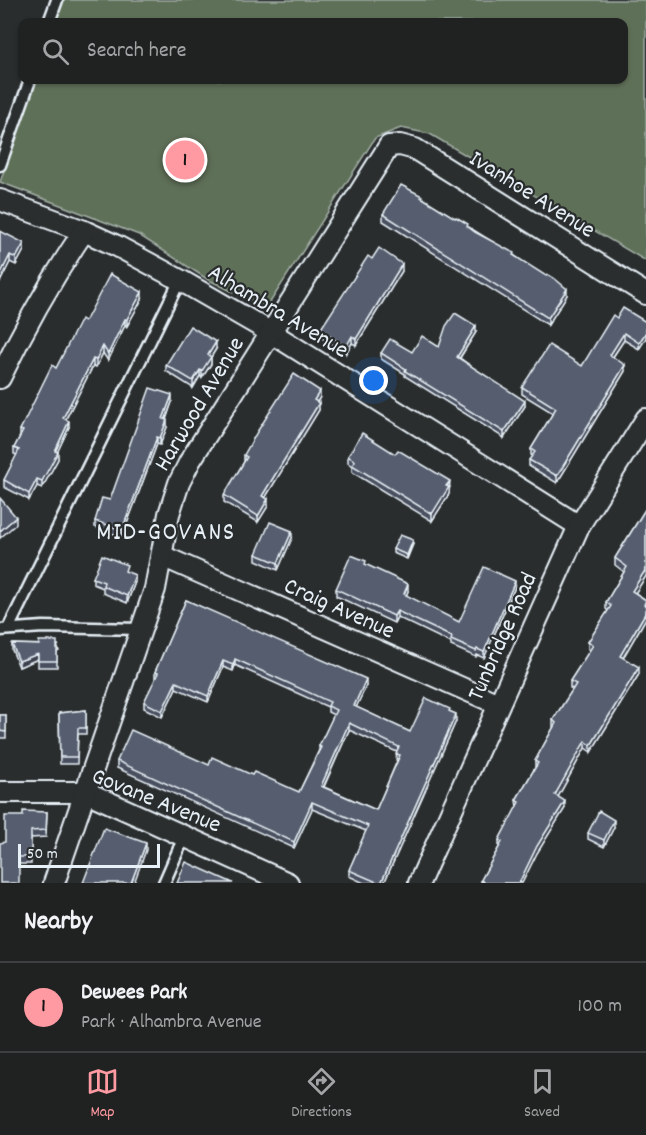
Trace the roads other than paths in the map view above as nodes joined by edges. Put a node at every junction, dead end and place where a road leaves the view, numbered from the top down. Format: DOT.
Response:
graph roads {
  1 [pos="57,0"];
  2 [pos="50,18"];
  3 [pos="29,84"];
  4 [pos="389,146"];
  5 [pos="0,165"];
  6 [pos="0,200"];
  7 [pos="84,231"];
  8 [pos="180,280"];
  9 [pos="646,294"];
  10 [pos="270,333"];
  11 [pos="0,378"];
  12 [pos="646,419"];
  13 [pos="579,526"];
  14 [pos="162,556"];
  15 [pos="141,629"];
  16 [pos="4,630"];
  17 [pos="498,704"];
  18 [pos="0,792"];
  19 [pos="86,792"];
  20 [pos="184,837"];
  21 [pos="54,883"];
  22 [pos="164,883"];
  23 [pos="288,883"];
  24 [pos="419,883"];
  1 -- 2 [label="lane"];
  3 -- 5 [label="lane"];
  4 -- 9 [label="street, Ivanhoe Avenue"];
  4 -- 10 [label="street, Harwood Avenue"];
  6 -- 7 [label="street, Alhambra Avenue"];
  7 -- 8 [label="street, Alhambra Avenue"];
  7 -- 11 [label="street"];
  8 -- 10 [label="street, Alhambra Avenue"];
  8 -- 16 [label="lane"];
  10 -- 13 [label="street, Alhambra Avenue"];
  10 -- 14 [label="street, Harwood Avenue"];
  12 -- 13 [label="street, Tunbridge Road"];
  13 -- 17 [label="street, Tunbridge Road"];
  14 -- 15 [label="street, Harwood Avenue"];
  14 -- 17 [label="street, Craig Avenue"];
  15 -- 16 [label="lane"];
  15 -- 19 [label="street, Harwood Avenue"];
  17 -- 24 [label="street, Tunbridge Road"];
  18 -- 19 [label="street, Govane Avenue"];
  19 -- 20 [label="street, Govane Avenue"];
  19 -- 21 [label="street, Harwood Avenue"];
  20 -- 22 [label="lane"];
  20 -- 23 [label="street, Govane Avenue"];
}
